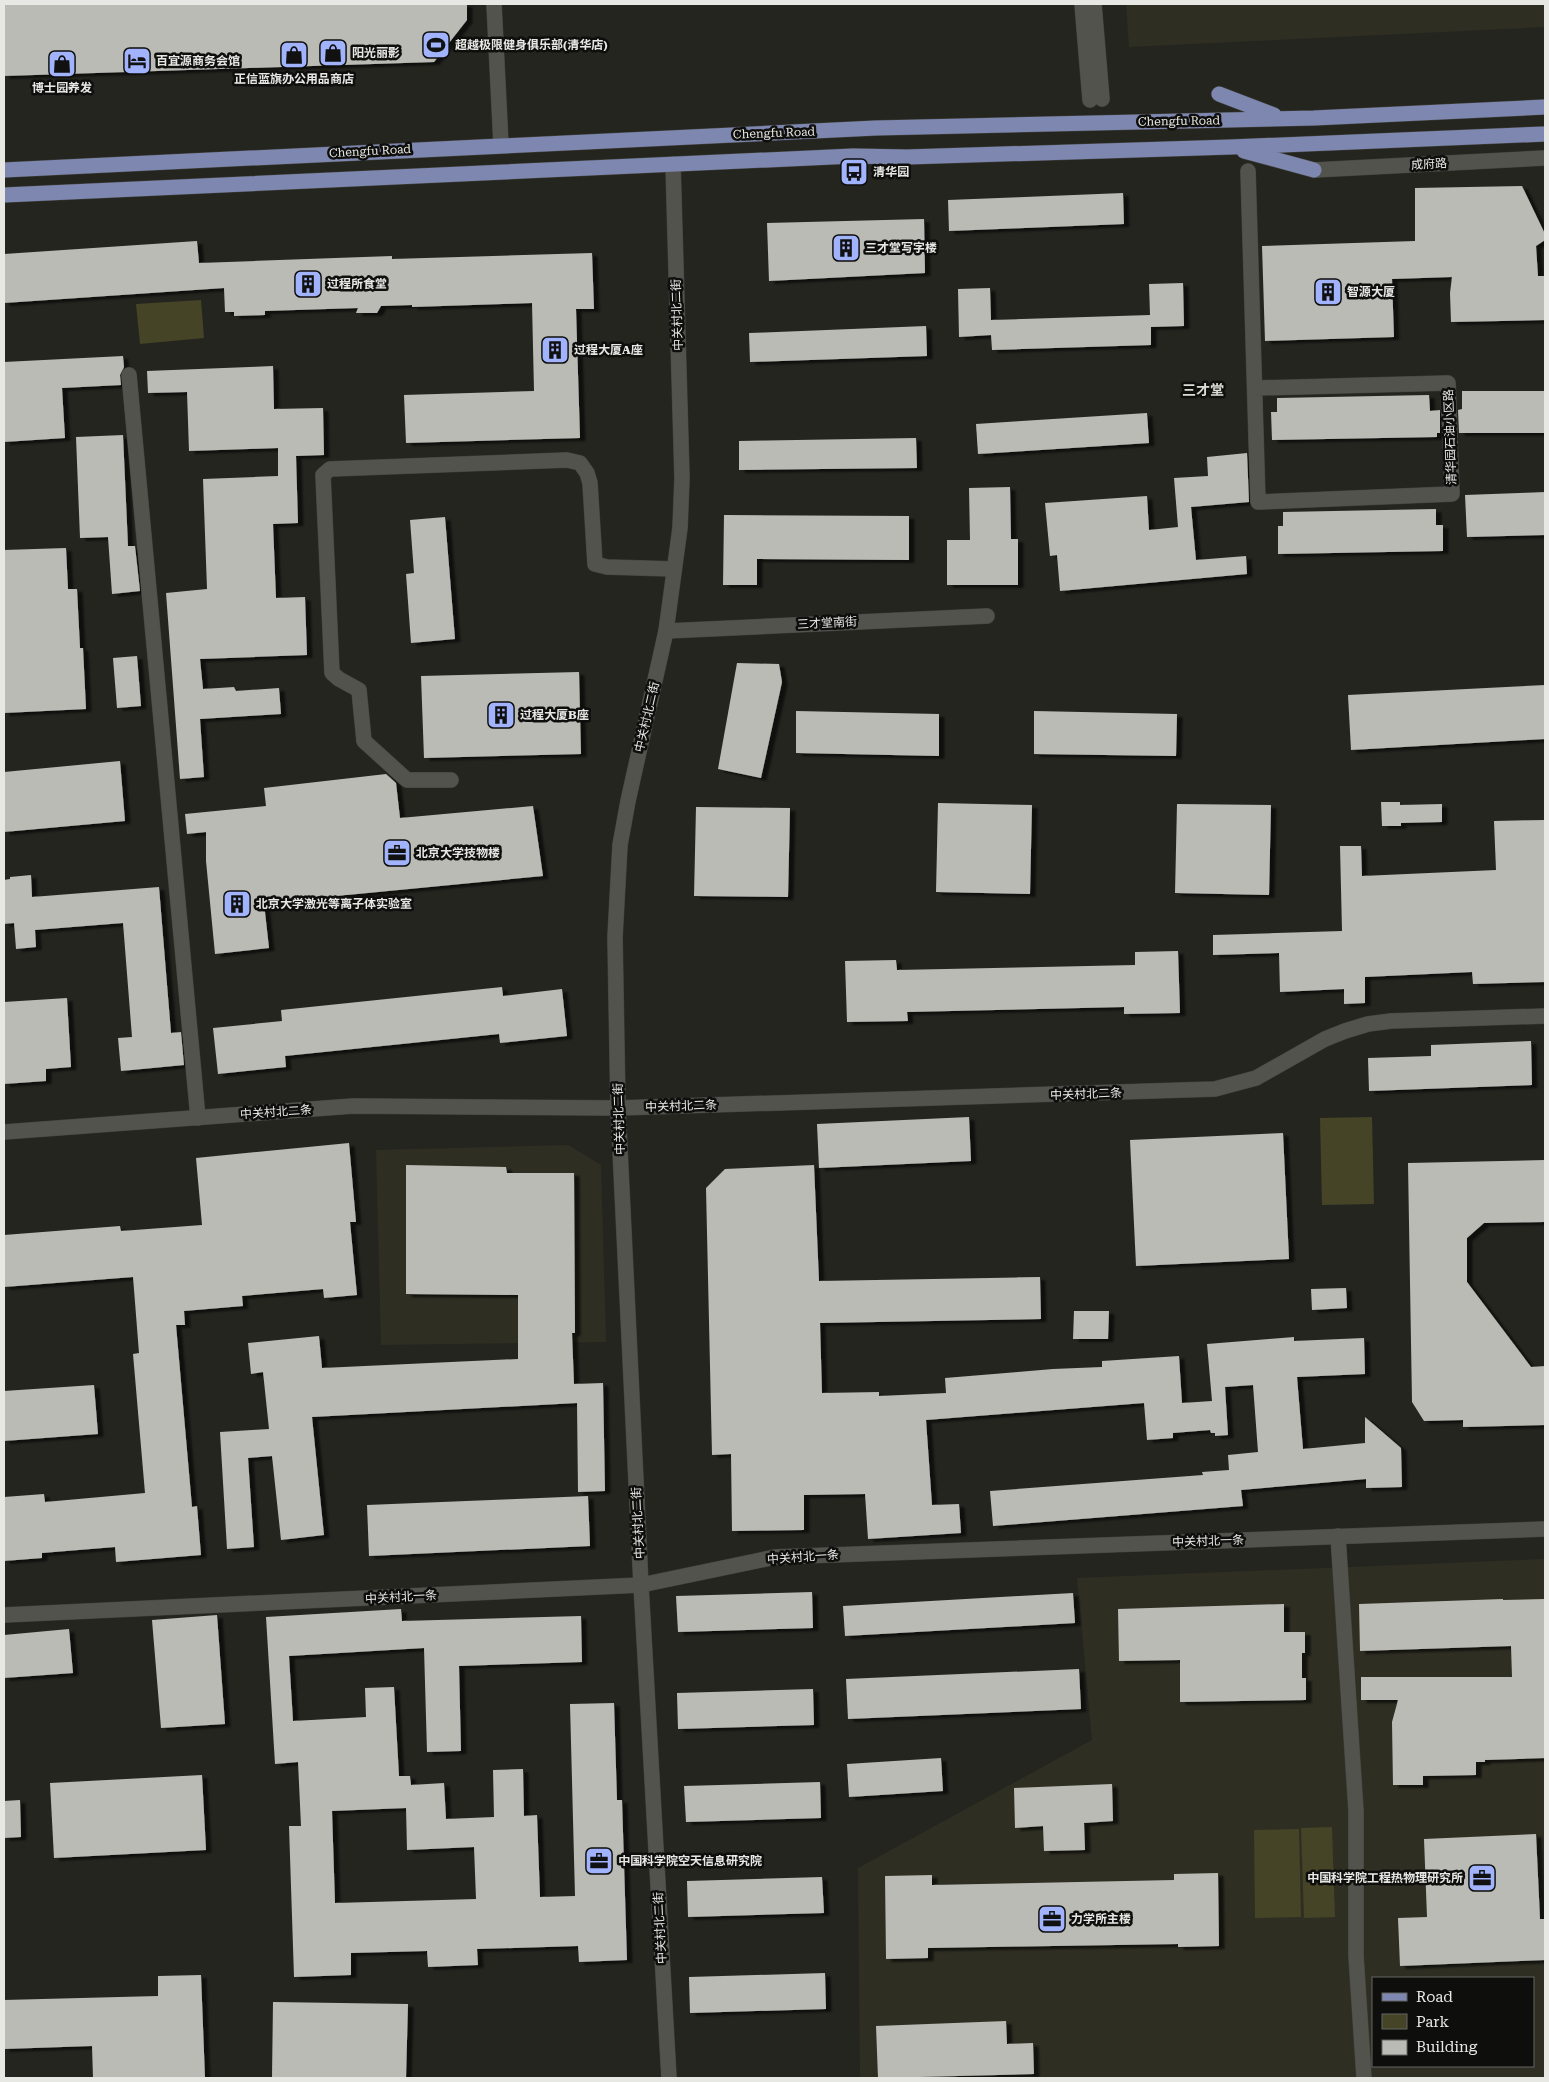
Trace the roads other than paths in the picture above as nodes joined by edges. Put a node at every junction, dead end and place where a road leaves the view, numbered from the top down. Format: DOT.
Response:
graph roads {
  1 [pos="494,4"];
  2 [pos="1082,4"];
  3 [pos="1094,4"];
  4 [pos="1219,94"];
  5 [pos="1545,107"];
  6 [pos="1283,119"];
  7 [pos="1545,134"];
  8 [pos="501,145"];
  9 [pos="1231,147"];
  10 [pos="1545,158"];
  11 [pos="672,164"];
  12 [pos="4,170"];
  13 [pos="1314,170"];
  14 [pos="1248,171"];
  15 [pos="4,195"];
  16 [pos="129,375"];
  17 [pos="1256,388"];
  18 [pos="674,569"];
  19 [pos="987,616"];
  20 [pos="666,631"];
  21 [pos="451,780"];
  22 [pos="1545,1016"];
  23 [pos="618,1108"];
  24 [pos="198,1118"];
  25 [pos="4,1132"];
  26 [pos="1545,1529"];
  27 [pos="1338,1536"];
  28 [pos="641,1585"];
  29 [pos="4,1615"];
  30 [pos="668,2078"];
  31 [pos="1364,2078"];
  1 -- 8 [label="street"];
  2 -- 3 [label="street"];
  4 -- 6 [label="main road"];
  5 -- 6 [label="main road, Chengfu Road"];
  6 -- 8 [label="main road, Chengfu Road"];
  7 -- 9 [label="main road"];
  8 -- 12 [label="main road, Chengfu Road"];
  9 -- 11 [label="main road"];
  9 -- 13 [label="main road"];
  10 -- 13 [label="street, 成府路"];
  11 -- 15 [label="main road"];
  11 -- 18 [label="street, 中关村北二街"];
  14 -- 17 [label="street, 清华园石油小区路"];
  16 -- 24 [label="street"];
  17 -- 17 [label="street, 清华园石油小区路"];
  18 -- 20 [label="street, 中关村北二街"];
  18 -- 21 [label="street"];
  19 -- 20 [label="street, 三才堂南街"];
  20 -- 23 [label="street, 中关村北二街"];
  22 -- 23 [label="street, 中关村北二条"];
  23 -- 24 [label="street, 中关村北二条"];
  23 -- 28 [label="street, 中关村北二街"];
  24 -- 25 [label="street, 中关村北二条"];
  26 -- 27 [label="street, 中关村北一条"];
  27 -- 28 [label="street, 中关村北一条"];
  27 -- 31 [label="street"];
  28 -- 29 [label="street, 中关村北一条"];
  28 -- 30 [label="street, 中关村北二街"];
}
